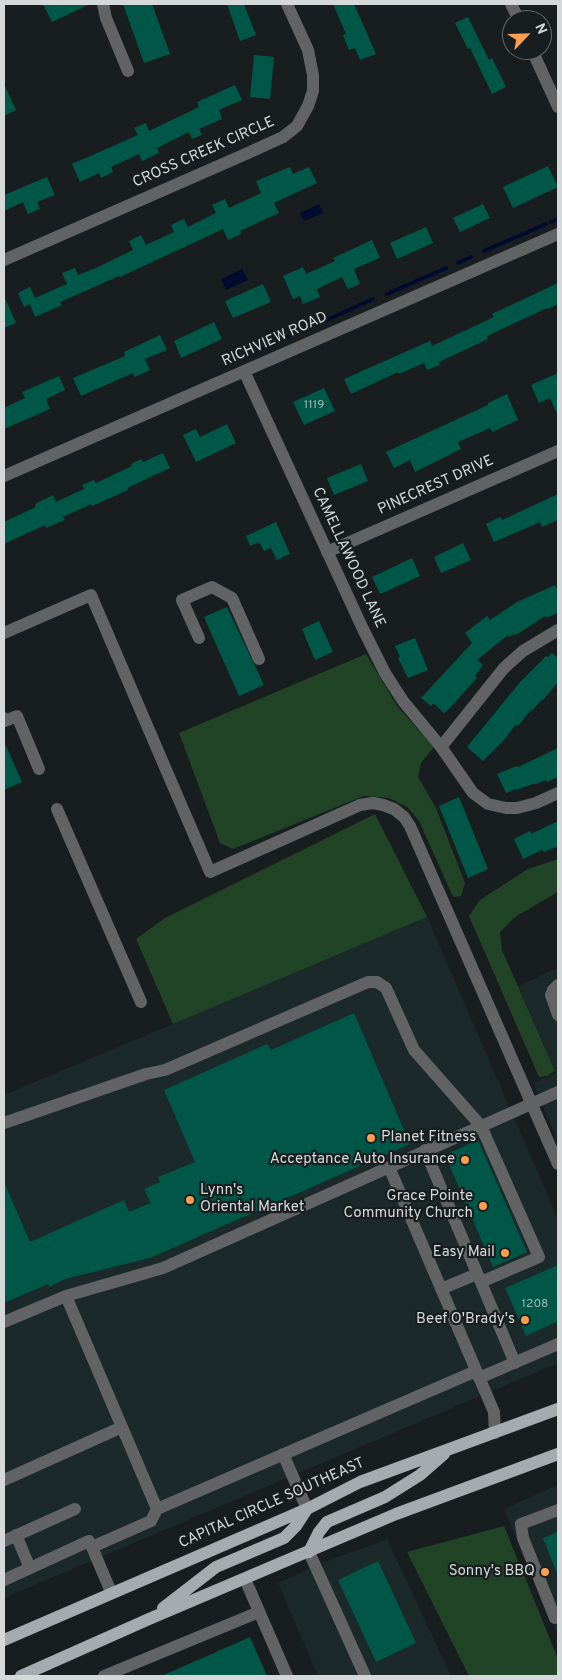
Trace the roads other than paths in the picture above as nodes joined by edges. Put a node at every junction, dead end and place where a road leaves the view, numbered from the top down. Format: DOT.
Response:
graph roads {
  1 [pos="103,4"];
  2 [pos="287,4"];
  3 [pos="537,60"];
  4 [pos="128,71"];
  5 [pos="558,107"];
  6 [pos="558,234"];
  7 [pos="4,260"];
  8 [pos="244,371"];
  9 [pos="558,451"];
  10 [pos="4,476"];
  11 [pos="327,552"];
  12 [pos="558,630"];
  13 [pos="4,633"];
  14 [pos="199,638"];
  15 [pos="259,659"];
  16 [pos="4,718"];
  17 [pos="441,747"];
  18 [pos="39,768"];
  19 [pos="558,793"];
  20 [pos="56,809"];
  21 [pos="558,985"];
  22 [pos="141,1002"];
  23 [pos="558,1015"];
  24 [pos="558,1092"];
  25 [pos="532,1104"];
  26 [pos="4,1123"];
  27 [pos="482,1126"];
  28 [pos="425,1150"];
  29 [pos="558,1164"];
  30 [pos="389,1167"];
  31 [pos="479,1278"];
  32 [pos="441,1289"];
  33 [pos="66,1296"];
  34 [pos="4,1322"];
  35 [pos="558,1344"];
  36 [pos="515,1362"];
  37 [pos="478,1374"];
  38 [pos="558,1409"];
  39 [pos="122,1427"];
  40 [pos="495,1433"];
  41 [pos="450,1449"];
  42 [pos="283,1454"];
  43 [pos="558,1454"];
  44 [pos="4,1480"];
  45 [pos="76,1509"];
  46 [pos="157,1509"];
  47 [pos="307,1509"];
  48 [pos="558,1510"];
  49 [pos="16,1535"];
  50 [pos="4,1541"];
  51 [pos="90,1541"];
  52 [pos="309,1552"];
  53 [pos="30,1568"];
  54 [pos="244,1579"];
  55 [pos="4,1580"];
  56 [pos="112,1592"];
  57 [pos="259,1612"];
  58 [pos="557,1617"];
  59 [pos="149,1619"];
  60 [pos="4,1640"];
  61 [pos="29,1675"];
  62 [pos="104,1676"];
  63 [pos="287,1676"];
  64 [pos="365,1676"];
  1 -- 4 [label="street"];
  2 -- 7 [label="street, CROSS CREEK CIRCLE"];
  3 -- 5 [label="street"];
  6 -- 8 [label="street, RICHVIEW ROAD"];
  8 -- 10 [label="street, RICHVIEW ROAD"];
  8 -- 11 [label="street, CAMELLAWOOD LANE"];
  9 -- 11 [label="street, PINECREST DRIVE"];
  11 -- 17 [label="street, CAMELLAWOOD LANE"];
  12 -- 17 [label="street"];
  13 -- 25 [label="street"];
  14 -- 15 [label="street"];
  16 -- 18 [label="street"];
  17 -- 19 [label="street, CAMELLAWOOD LANE"];
  20 -- 22 [label="street"];
  21 -- 23 [label="street"];
  24 -- 25 [label="street"];
  25 -- 27 [label="street"];
  25 -- 29 [label="street"];
  26 -- 27 [label="street"];
  27 -- 28 [label="street"];
  27 -- 31 [label="street"];
  28 -- 30 [label="street"];
  28 -- 31 [label="street"];
  30 -- 32 [label="street"];
  30 -- 33 [label="street"];
  31 -- 32 [label="street"];
  31 -- 36 [label="street"];
  32 -- 37 [label="street"];
  33 -- 34 [label="street"];
  33 -- 39 [label="street"];
  35 -- 36 [label="street"];
  36 -- 37 [label="street"];
  37 -- 40 [label="street"];
  37 -- 42 [label="street"];
  38 -- 40 [label="main road, CAPITAL CIRCLE SOUTHEAST"];
  39 -- 44 [label="street"];
  39 -- 46 [label="street"];
  40 -- 41 [label="main road, CAPITAL CIRCLE SOUTHEAST"];
  41 -- 47 [label="main road, CAPITAL CIRCLE SOUTHEAST"];
  41 -- 52 [label="main road"];
  42 -- 46 [label="street"];
  42 -- 47 [label="street"];
  43 -- 52 [label="main road"];
  45 -- 49 [label="street"];
  46 -- 56 [label="street"];
  47 -- 56 [label="main road, CAPITAL CIRCLE SOUTHEAST"];
  47 -- 59 [label="main road"];
  48 -- 58 [label="street"];
  49 -- 50 [label="street"];
  49 -- 53 [label="street"];
  51 -- 53 [label="street"];
  52 -- 54 [label="main road"];
  52 -- 64 [label="street"];
  53 -- 55 [label="street"];
  54 -- 57 [label="street"];
  54 -- 59 [label="main road"];
  56 -- 60 [label="main road, CAPITAL CIRCLE SOUTHEAST"];
  57 -- 62 [label="street"];
  57 -- 63 [label="street"];
  59 -- 61 [label="main road"];
}
